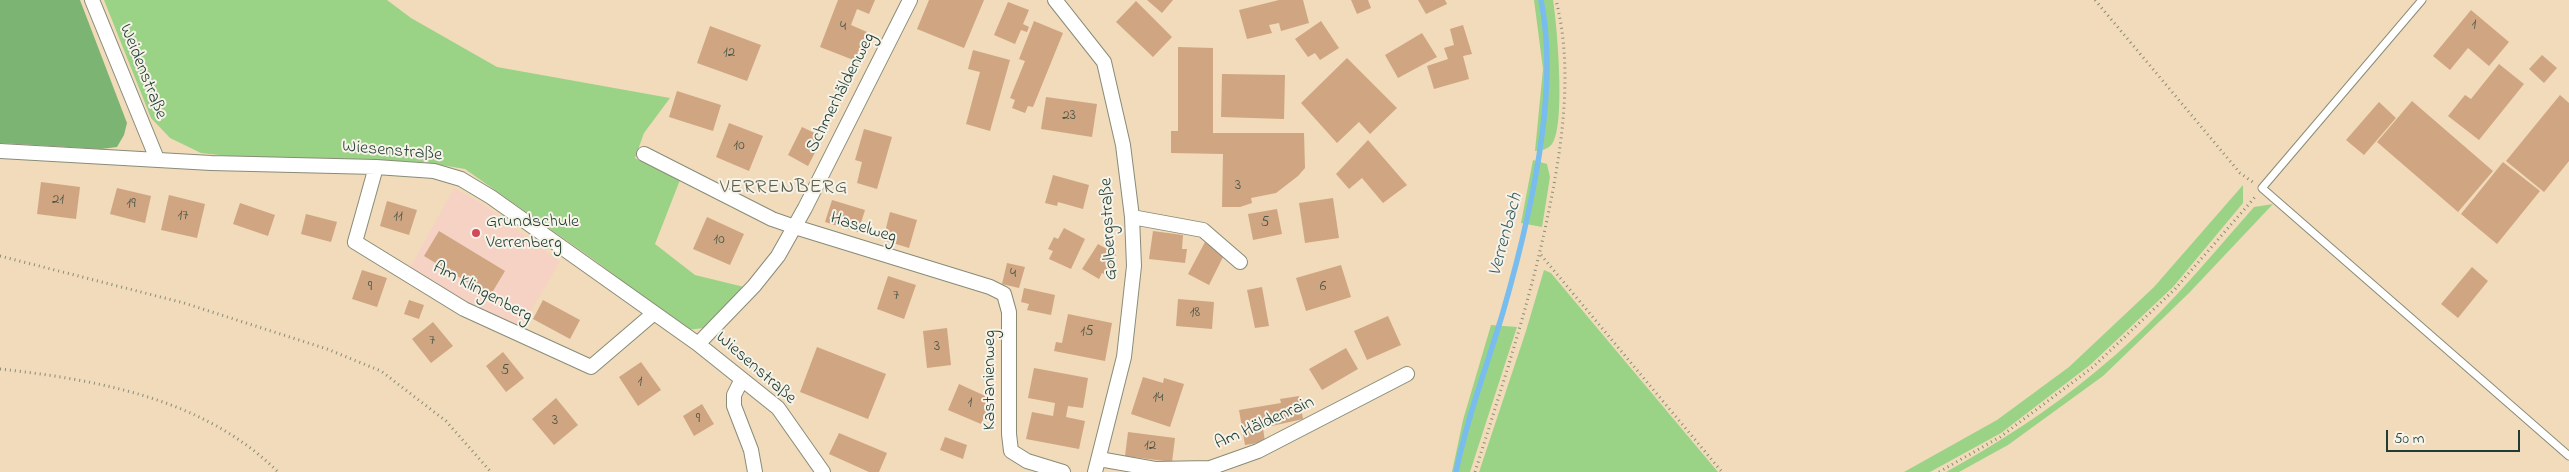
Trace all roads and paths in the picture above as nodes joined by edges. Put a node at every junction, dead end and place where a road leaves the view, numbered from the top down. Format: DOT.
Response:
graph roads {
  1 [pos="92,0"];
  2 [pos="910,0"];
  3 [pos="1054,0"];
  4 [pos="1556,0"];
  5 [pos="2095,0"];
  6 [pos="2422,0"];
  7 [pos="0,151"];
  8 [pos="644,154"];
  9 [pos="157,159"];
  10 [pos="376,167"];
  11 [pos="2262,188"];
  12 [pos="1132,217"];
  13 [pos="794,227"];
  14 [pos="1541,254"];
  15 [pos="0,256"];
  16 [pos="1240,262"];
  17 [pos="1009,312"];
  18 [pos="653,314"];
  19 [pos="698,344"];
  20 [pos="0,369"];
  21 [pos="1407,374"];
  22 [pos="742,379"];
  23 [pos="2569,456"];
  24 [pos="1097,465"];
  25 [pos="278,472"];
  26 [pos="491,472"];
  27 [pos="755,472"];
  28 [pos="824,472"];
  29 [pos="1063,472"];
  30 [pos="1475,472"];
  31 [pos="1722,472"];
  32 [pos="1939,472"];
  1 -- 9 [label="street, Weidenstraße"];
  2 -- 13 [label="street, Schmerhäldenweg"];
  3 -- 12 [label="street, Golbergstraße"];
  4 -- 14 [label="path"];
  5 -- 11 [label="path"];
  6 -- 11 [label="lane"];
  7 -- 9 [label="street, Wiesenstraße"];
  8 -- 13 [label="street, Haselweg"];
  9 -- 10 [label="street, Wiesenstraße"];
  10 -- 18 [label="street, Wiesenstraße"];
  10 -- 18 [label="street, Am Klingenberg"];
  11 -- 23 [label="lane"];
  11 -- 32 [label="path"];
  12 -- 16 [label="street"];
  12 -- 24 [label="street, Golbergstraße"];
  13 -- 17 [label="street, Haselweg"];
  13 -- 19 [label="street, Schmerhäldenweg"];
  14 -- 30 [label="path"];
  14 -- 31 [label="path"];
  15 -- 26 [label="path"];
  17 -- 29 [label="street, Kastanienweg"];
  18 -- 19 [label="street, Wiesenstraße"];
  19 -- 22 [label="street, Wiesenstraße"];
  20 -- 25 [label="path"];
  21 -- 24 [label="street, Am Häldenrain"];
  22 -- 27 [label="street"];
  22 -- 28 [label="street, Wiesenstraße"];
}
